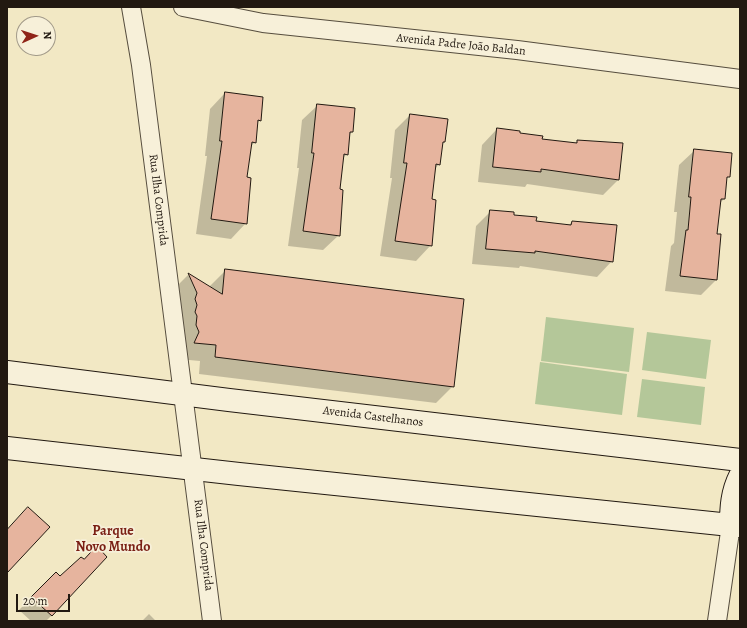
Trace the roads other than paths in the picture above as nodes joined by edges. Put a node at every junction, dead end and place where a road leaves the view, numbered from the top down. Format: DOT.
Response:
graph roads {
  1 [pos="131,7"];
  2 [pos="183,7"];
  3 [pos="740,79"];
  4 [pos="7,372"];
  5 [pos="183,394"];
  6 [pos="7,448"];
  7 [pos="740,460"];
  8 [pos="193,468"];
  9 [pos="740,476"];
  10 [pos="735,526"];
  11 [pos="212,621"];
  12 [pos="717,621"];
  1 -- 5 [label="street, Rua Ilha Comprida"];
  2 -- 3 [label="street, Avenida Padre João Baldan"];
  4 -- 5 [label="main road, Avenida Castelhanos"];
  5 -- 7 [label="main road, Avenida Castelhanos"];
  5 -- 8 [label="street, Rua Ilha Comprida"];
  6 -- 8 [label="main road"];
  8 -- 10 [label="main road"];
  8 -- 11 [label="street, Rua Ilha Comprida"];
  9 -- 10 [label="main road"];
  10 -- 12 [label="street"];
}
